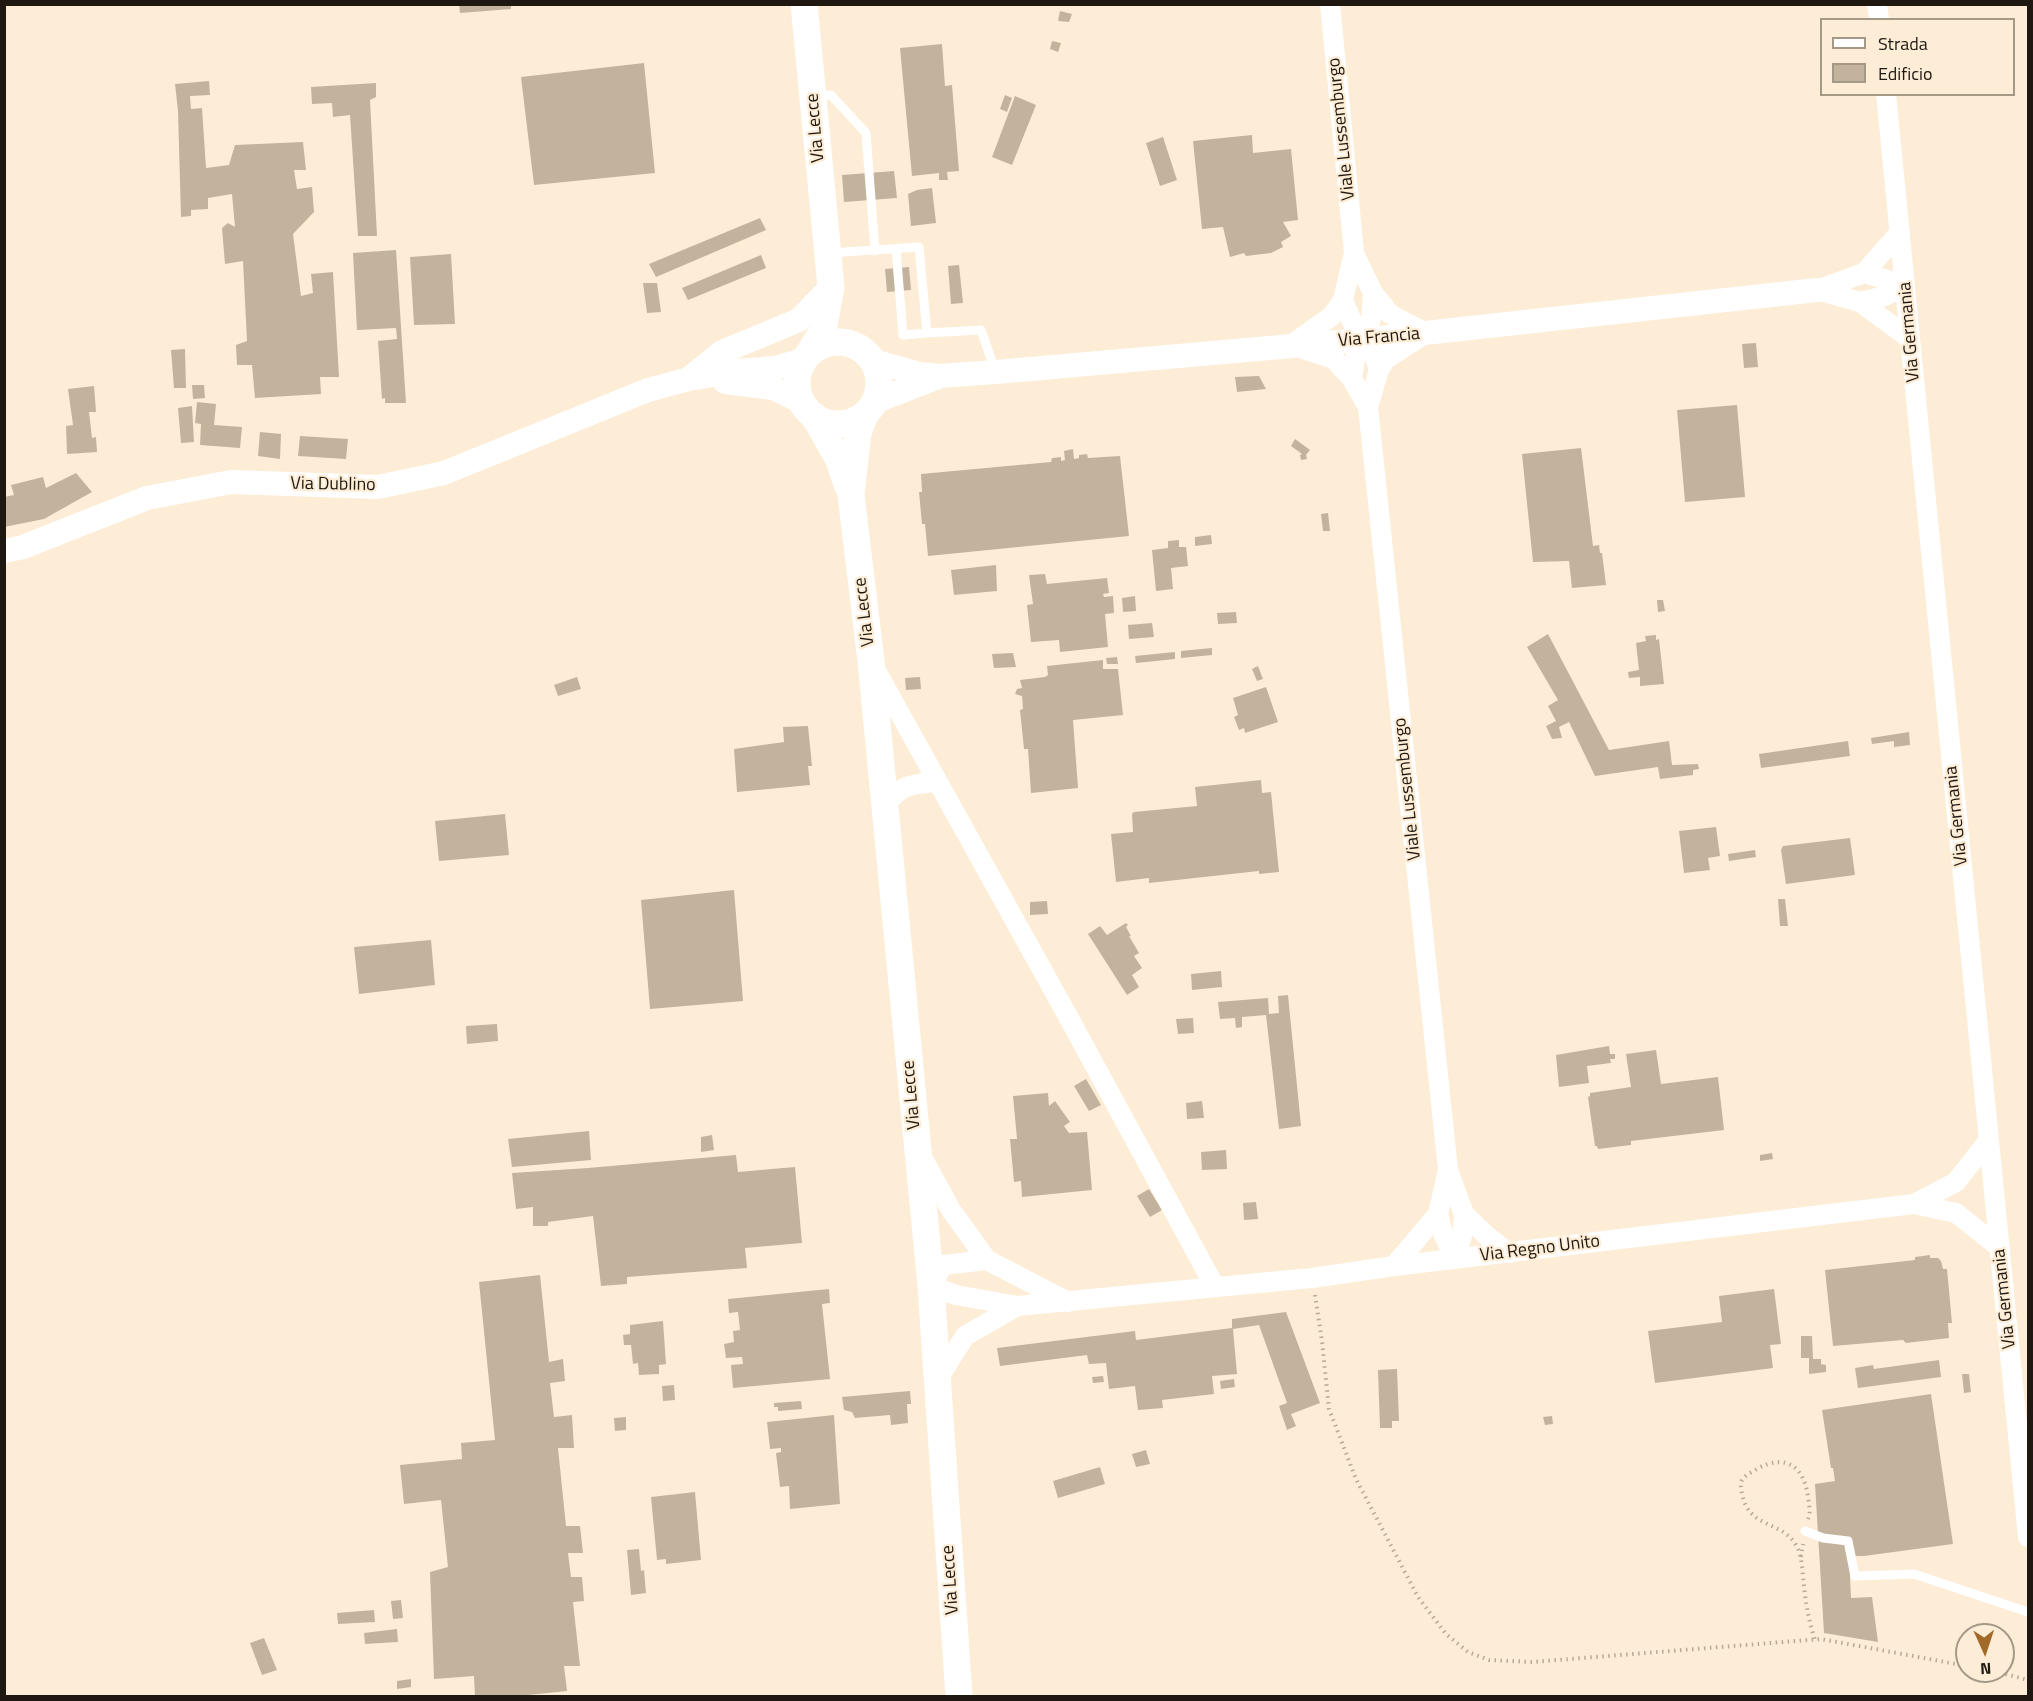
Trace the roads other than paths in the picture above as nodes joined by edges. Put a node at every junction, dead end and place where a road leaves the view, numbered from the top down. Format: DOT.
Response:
graph roads {
  1 [pos="804,4"];
  2 [pos="1330,4"];
  3 [pos="813,96"];
  4 [pos="1886,96"];
  5 [pos="1900,232"];
  6 [pos="896,249"];
  7 [pos="875,251"];
  8 [pos="1354,253"];
  9 [pos="827,254"];
  10 [pos="1864,273"];
  11 [pos="1905,285"];
  12 [pos="831,287"];
  13 [pos="1817,290"];
  14 [pos="1373,293"];
  15 [pos="1343,300"];
  16 [pos="1860,302"];
  17 [pos="927,333"];
  18 [pos="1426,333"];
  19 [pos="1910,339"];
  20 [pos="1362,340"];
  21 [pos="1291,345"];
  22 [pos="868,355"];
  23 [pos="806,357"];
  24 [pos="1379,370"];
  25 [pos="996,372"];
  26 [pos="940,376"];
  27 [pos="689,379"];
  28 [pos="1352,379"];
  29 [pos="870,408"];
  30 [pos="1368,408"];
  31 [pos="808,409"];
  32 [pos="851,495"];
  33 [pos="4,551"];
  34 [pos="871,661"];
  35 [pos="937,782"];
  36 [pos="885,806"];
  37 [pos="1989,1140"];
  38 [pos="917,1149"];
  39 [pos="1448,1170"];
  40 [pos="1914,1204"];
  41 [pos="1438,1214"];
  42 [pos="1464,1214"];
  43 [pos="2000,1248"];
  44 [pos="1509,1253"];
  45 [pos="1455,1259"];
  46 [pos="987,1260"];
  47 [pos="1394,1266"];
  48 [pos="931,1286"];
  49 [pos="1215,1287"];
  50 [pos="1068,1302"];
  51 [pos="1017,1306"];
  52 [pos="938,1379"];
  53 [pos="1805,1531"];
  54 [pos="2028,1537"];
  55 [pos="2028,1612"];
  56 [pos="959,1696"];
  1 -- 3 [label="main road, Via Lecce"];
  2 -- 8 [label="street, Viale Lussemburgo"];
  3 -- 7 [label="lane"];
  3 -- 9 [label="main road, Via Lecce"];
  4 -- 5 [label="street, Via Germania"];
  5 -- 10 [label="street"];
  5 -- 11 [label="street, Via Germania"];
  6 -- 7 [label="lane"];
  6 -- 17 [label="lane"];
  6 -- 17 [label="lane"];
  7 -- 9 [label="lane"];
  8 -- 14 [label="street"];
  8 -- 15 [label="street"];
  9 -- 12 [label="main road, Via Lecce"];
  10 -- 11 [label="street"];
  10 -- 13 [label="street"];
  11 -- 16 [label="street"];
  11 -- 19 [label="street, Via Germania"];
  12 -- 22 [label="main road, Via Lecce"];
  12 -- 23 [label="main road, Via Lecce"];
  12 -- 27 [label="street, Via Dublino"];
  13 -- 16 [label="street"];
  13 -- 18 [label="street, Via Francia"];
  14 -- 18 [label="street"];
  14 -- 20 [label="street"];
  15 -- 20 [label="street"];
  15 -- 21 [label="street"];
  16 -- 19 [label="street"];
  17 -- 25 [label="lane"];
  18 -- 20 [label="street, Via Francia"];
  18 -- 24 [label="street"];
  19 -- 37 [label="street, Via Germania"];
  20 -- 21 [label="street, Via Francia"];
  20 -- 24 [label="street"];
  20 -- 28 [label="street"];
  21 -- 25 [label="street, Via Francia"];
  21 -- 28 [label="street"];
  22 -- 23 [label="main road"];
  22 -- 26 [label="street"];
  22 -- 29 [label="main road"];
  23 -- 27 [label="street, Via Dublino"];
  23 -- 31 [label="main road"];
  24 -- 30 [label="street"];
  25 -- 26 [label="street, Via Francia"];
  26 -- 29 [label="street"];
  27 -- 31 [label="street, Via Dublino"];
  27 -- 33 [label="street, Via Dublino"];
  28 -- 30 [label="street"];
  29 -- 31 [label="main road"];
  29 -- 32 [label="main road, Via Lecce"];
  30 -- 39 [label="street, Viale Lussemburgo"];
  31 -- 32 [label="main road, Via Lecce"];
  32 -- 34 [label="main road, Via Lecce"];
  34 -- 35 [label="street"];
  34 -- 36 [label="main road, Via Lecce"];
  35 -- 36 [label="street"];
  35 -- 49 [label="street"];
  36 -- 38 [label="main road, Via Lecce"];
  37 -- 40 [label="street"];
  37 -- 43 [label="street, Via Germania"];
  38 -- 46 [label="street"];
  38 -- 48 [label="main road, Via Lecce"];
  39 -- 41 [label="street"];
  39 -- 42 [label="street"];
  40 -- 43 [label="street, Via Regno Unito"];
  40 -- 44 [label="street, Via Regno Unito"];
  41 -- 45 [label="street"];
  41 -- 47 [label="street"];
  42 -- 44 [label="street"];
  42 -- 45 [label="street"];
  43 -- 54 [label="street, Via Germania"];
  44 -- 45 [label="street, Via Regno Unito"];
  45 -- 47 [label="street, Via Regno Unito"];
  46 -- 48 [label="street"];
  46 -- 50 [label="street"];
  47 -- 49 [label="street, Via Regno Unito"];
  48 -- 51 [label="street"];
  48 -- 52 [label="main road, Via Lecce"];
  49 -- 50 [label="street, Via Regno Unito"];
  50 -- 51 [label="street, Via Regno Unito"];
  51 -- 52 [label="street"];
  52 -- 56 [label="main road, Via Lecce"];
  53 -- 55 [label="lane"];
}
